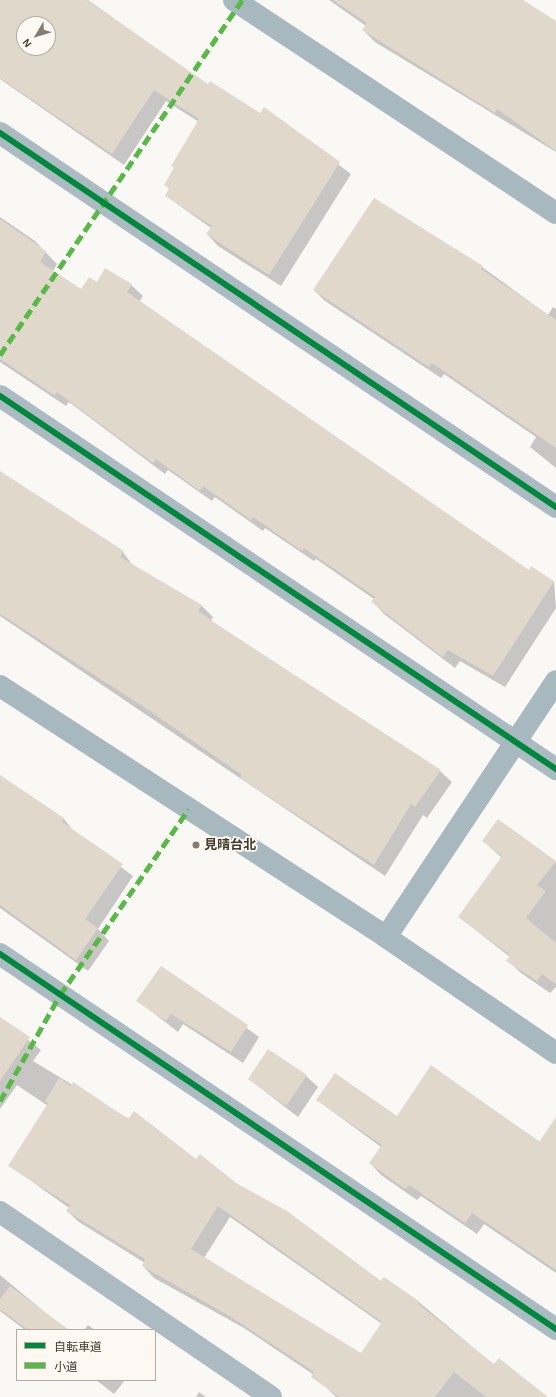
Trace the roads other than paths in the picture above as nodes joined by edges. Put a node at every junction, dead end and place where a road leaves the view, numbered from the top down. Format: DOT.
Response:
graph roads {
  1 [pos="234,0"];
  2 [pos="0,133"];
  3 [pos="556,213"];
  4 [pos="0,396"];
  5 [pos="556,507"];
  6 [pos="556,681"];
  7 [pos="0,686"];
  8 [pos="517,742"];
  9 [pos="556,769"];
  10 [pos="386,937"];
  11 [pos="0,954"];
  12 [pos="556,1053"];
  13 [pos="0,1212"];
  14 [pos="556,1329"];
  15 [pos="271,1397"];
  1 -- 3 [label="street"];
  2 -- 5 [label="street"];
  4 -- 8 [label="street"];
  6 -- 8 [label="street"];
  7 -- 10 [label="street"];
  8 -- 9 [label="street"];
  8 -- 10 [label="street"];
  10 -- 12 [label="street"];
  11 -- 14 [label="street"];
  13 -- 15 [label="street"];
}
